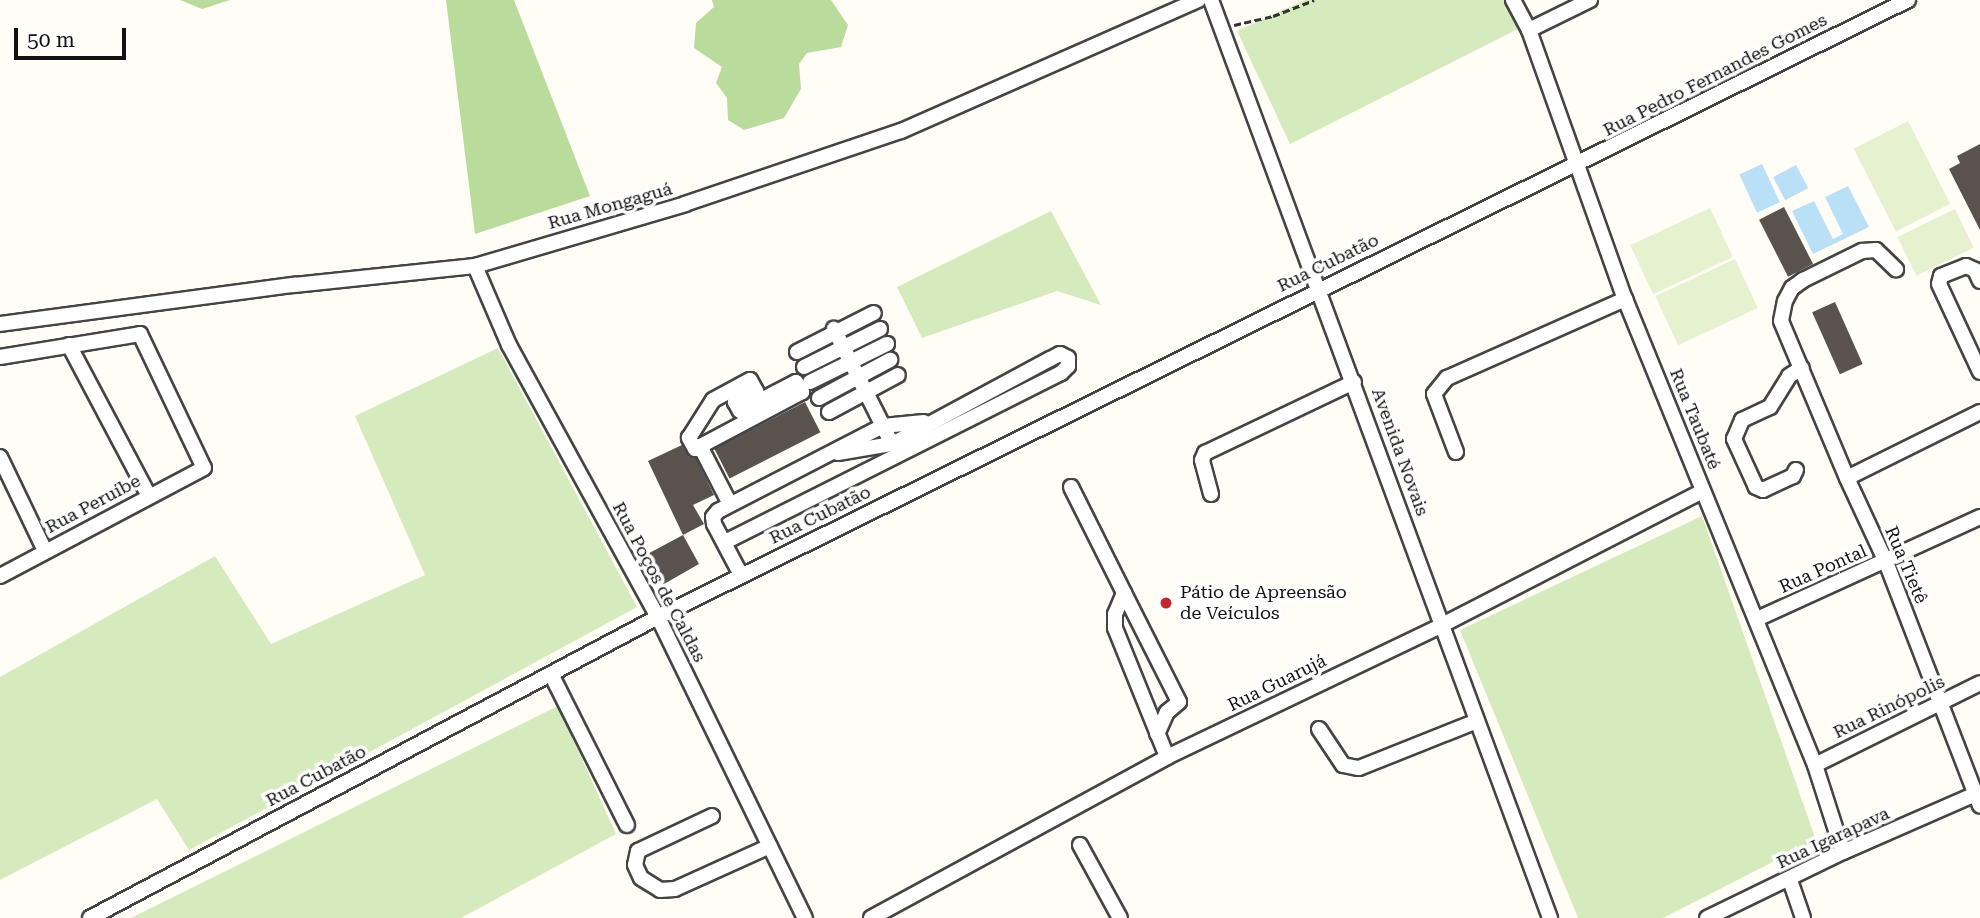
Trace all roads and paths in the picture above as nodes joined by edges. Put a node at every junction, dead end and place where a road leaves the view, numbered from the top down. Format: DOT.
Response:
graph roads {
  1 [pos="1198,0"];
  2 [pos="1211,0"];
  3 [pos="1314,0"];
  4 [pos="1513,0"];
  5 [pos="1590,0"];
  6 [pos="1908,0"];
  7 [pos="1222,28"];
  8 [pos="1530,30"];
  9 [pos="1577,166"];
  10 [pos="475,266"];
  11 [pos="1896,269"];
  12 [pos="1980,281"];
  13 [pos="1320,288"];
  14 [pos="1625,299"];
  15 [pos="874,313"];
  16 [pos="0,324"];
  17 [pos="880,329"];
  18 [pos="835,331"];
  19 [pos="887,344"];
  20 [pos="69,345"];
  21 [pos="843,348"];
  22 [pos="797,352"];
  23 [pos="0,357"];
  24 [pos="890,360"];
  25 [pos="850,363"];
  26 [pos="804,367"];
  27 [pos="1802,368"];
  28 [pos="1980,372"];
  29 [pos="898,376"];
  30 [pos="857,378"];
  31 [pos="810,382"];
  32 [pos="1354,382"];
  33 [pos="864,393"];
  34 [pos="819,398"];
  35 [pos="829,412"];
  36 [pos="1980,412"];
  37 [pos="933,421"];
  38 [pos="883,426"];
  39 [pos="892,444"];
  40 [pos="700,446"];
  41 [pos="1456,452"];
  42 [pos="826,454"];
  43 [pos="0,457"];
  44 [pos="1796,470"];
  45 [pos="1847,478"];
  46 [pos="1071,487"];
  47 [pos="1703,491"];
  48 [pos="1212,494"];
  49 [pos="149,496"];
  50 [pos="730,504"];
  51 [pos="1980,517"];
  52 [pos="725,542"];
  53 [pos="45,551"];
  54 [pos="1886,562"];
  55 [pos="741,575"];
  56 [pos="0,576"];
  57 [pos="1124,593"];
  58 [pos="658,617"];
  59 [pos="1758,619"];
  60 [pos="1442,625"];
  61 [pos="551,674"];
  62 [pos="1980,683"];
  63 [pos="1940,702"];
  64 [pos="1477,721"];
  65 [pos="1319,729"];
  66 [pos="1157,734"];
  67 [pos="1167,757"];
  68 [pos="1815,765"];
  69 [pos="1978,800"];
  70 [pos="712,816"];
  71 [pos="627,825"];
  72 [pos="1080,845"];
  73 [pos="769,846"];
  74 [pos="1843,852"];
  75 [pos="1790,880"];
  76 [pos="90,918"];
  77 [pos="805,918"];
  78 [pos="871,918"];
  79 [pos="1120,918"];
  80 [pos="1550,918"];
  81 [pos="1707,918"];
  82 [pos="1804,918"];
  1 -- 10 [label="street, Rua Mongaguá"];
  2 -- 7 [label="street, Avenida Novais"];
  3 -- 7 [label="path"];
  4 -- 8 [label="street, Rua Taubaté"];
  5 -- 8 [label="street"];
  6 -- 9 [label="street, Rua Pedro Fernandes Gomes"];
  7 -- 13 [label="street, Avenida Novais"];
  8 -- 9 [label="street, Rua Taubaté"];
  9 -- 13 [label="street, Rua Cubatão"];
  9 -- 14 [label="street, Rua Taubaté"];
  10 -- 16 [label="street, Rua Mongaguá"];
  10 -- 58 [label="street, Rua Poços de Caldas"];
  11 -- 27 [label="street, Rua Tietê"];
  12 -- 28 [label="street"];
  13 -- 32 [label="street, Avenida Novais"];
  13 -- 55 [label="street, Rua Cubatão"];
  14 -- 41 [label="street"];
  14 -- 47 [label="street, Rua Taubaté"];
  15 -- 18 [label="street"];
  17 -- 21 [label="street"];
  18 -- 21 [label="street"];
  18 -- 22 [label="street"];
  19 -- 25 [label="street"];
  20 -- 23 [label="street"];
  20 -- 49 [label="street"];
  20 -- 49 [label="street, Rua Peruíbe"];
  21 -- 25 [label="street"];
  21 -- 26 [label="street"];
  24 -- 30 [label="street"];
  25 -- 30 [label="street"];
  25 -- 31 [label="street"];
  27 -- 44 [label="street"];
  27 -- 45 [label="street, Rua Tietê"];
  29 -- 33 [label="street"];
  30 -- 33 [label="street"];
  30 -- 34 [label="street"];
  32 -- 48 [label="street"];
  32 -- 60 [label="street, Avenida Novais"];
  33 -- 35 [label="street"];
  33 -- 38 [label="street"];
  36 -- 45 [label="street"];
  37 -- 38 [label="street"];
  37 -- 39 [label="street"];
  37 -- 52 [label="street"];
  38 -- 39 [label="street"];
  38 -- 42 [label="street"];
  39 -- 42 [label="street"];
  40 -- 40 [label="street"];
  40 -- 50 [label="street"];
  42 -- 50 [label="street"];
  43 -- 53 [label="street"];
  45 -- 54 [label="street, Rua Tietê"];
  46 -- 57 [label="street"];
  47 -- 59 [label="street, Rua Taubaté"];
  47 -- 60 [label="street, Rua Guarujá"];
  49 -- 53 [label="street, Rua Peruíbe"];
  50 -- 52 [label="street"];
  51 -- 54 [label="street, Rua Pontal"];
  52 -- 55 [label="street"];
  53 -- 56 [label="street, Rua Peruíbe"];
  54 -- 59 [label="street, Rua Pontal"];
  54 -- 63 [label="street, Rua Tietê"];
  55 -- 58 [label="street, Rua Cubatão"];
  57 -- 66 [label="street"];
  57 -- 66 [label="street"];
  58 -- 61 [label="street, Rua Cubatão"];
  58 -- 73 [label="street, Rua Poços de Caldas"];
  59 -- 68 [label="street, Rua Taubaté"];
  60 -- 64 [label="street, Avenida Novais"];
  60 -- 67 [label="street, Rua Guarujá"];
  61 -- 71 [label="street"];
  61 -- 76 [label="street, Rua Cubatão"];
  62 -- 63 [label="street, Rua Rinópolis"];
  63 -- 68 [label="street, Rua Rinópolis"];
  63 -- 69 [label="street, Rua Tietê"];
  64 -- 65 [label="street"];
  64 -- 80 [label="street, Avenida Novais"];
  66 -- 67 [label="street"];
  67 -- 78 [label="street, Rua Guarujá"];
  68 -- 74 [label="street, Rua Taubaté"];
  69 -- 74 [label="street, Rua Igarapava"];
  70 -- 73 [label="street"];
  72 -- 79 [label="street"];
  73 -- 77 [label="street, Rua Poços de Caldas"];
  74 -- 75 [label="street, Rua Igarapava"];
  75 -- 81 [label="street, Rua Igarapava"];
  75 -- 82 [label="street"];
}
